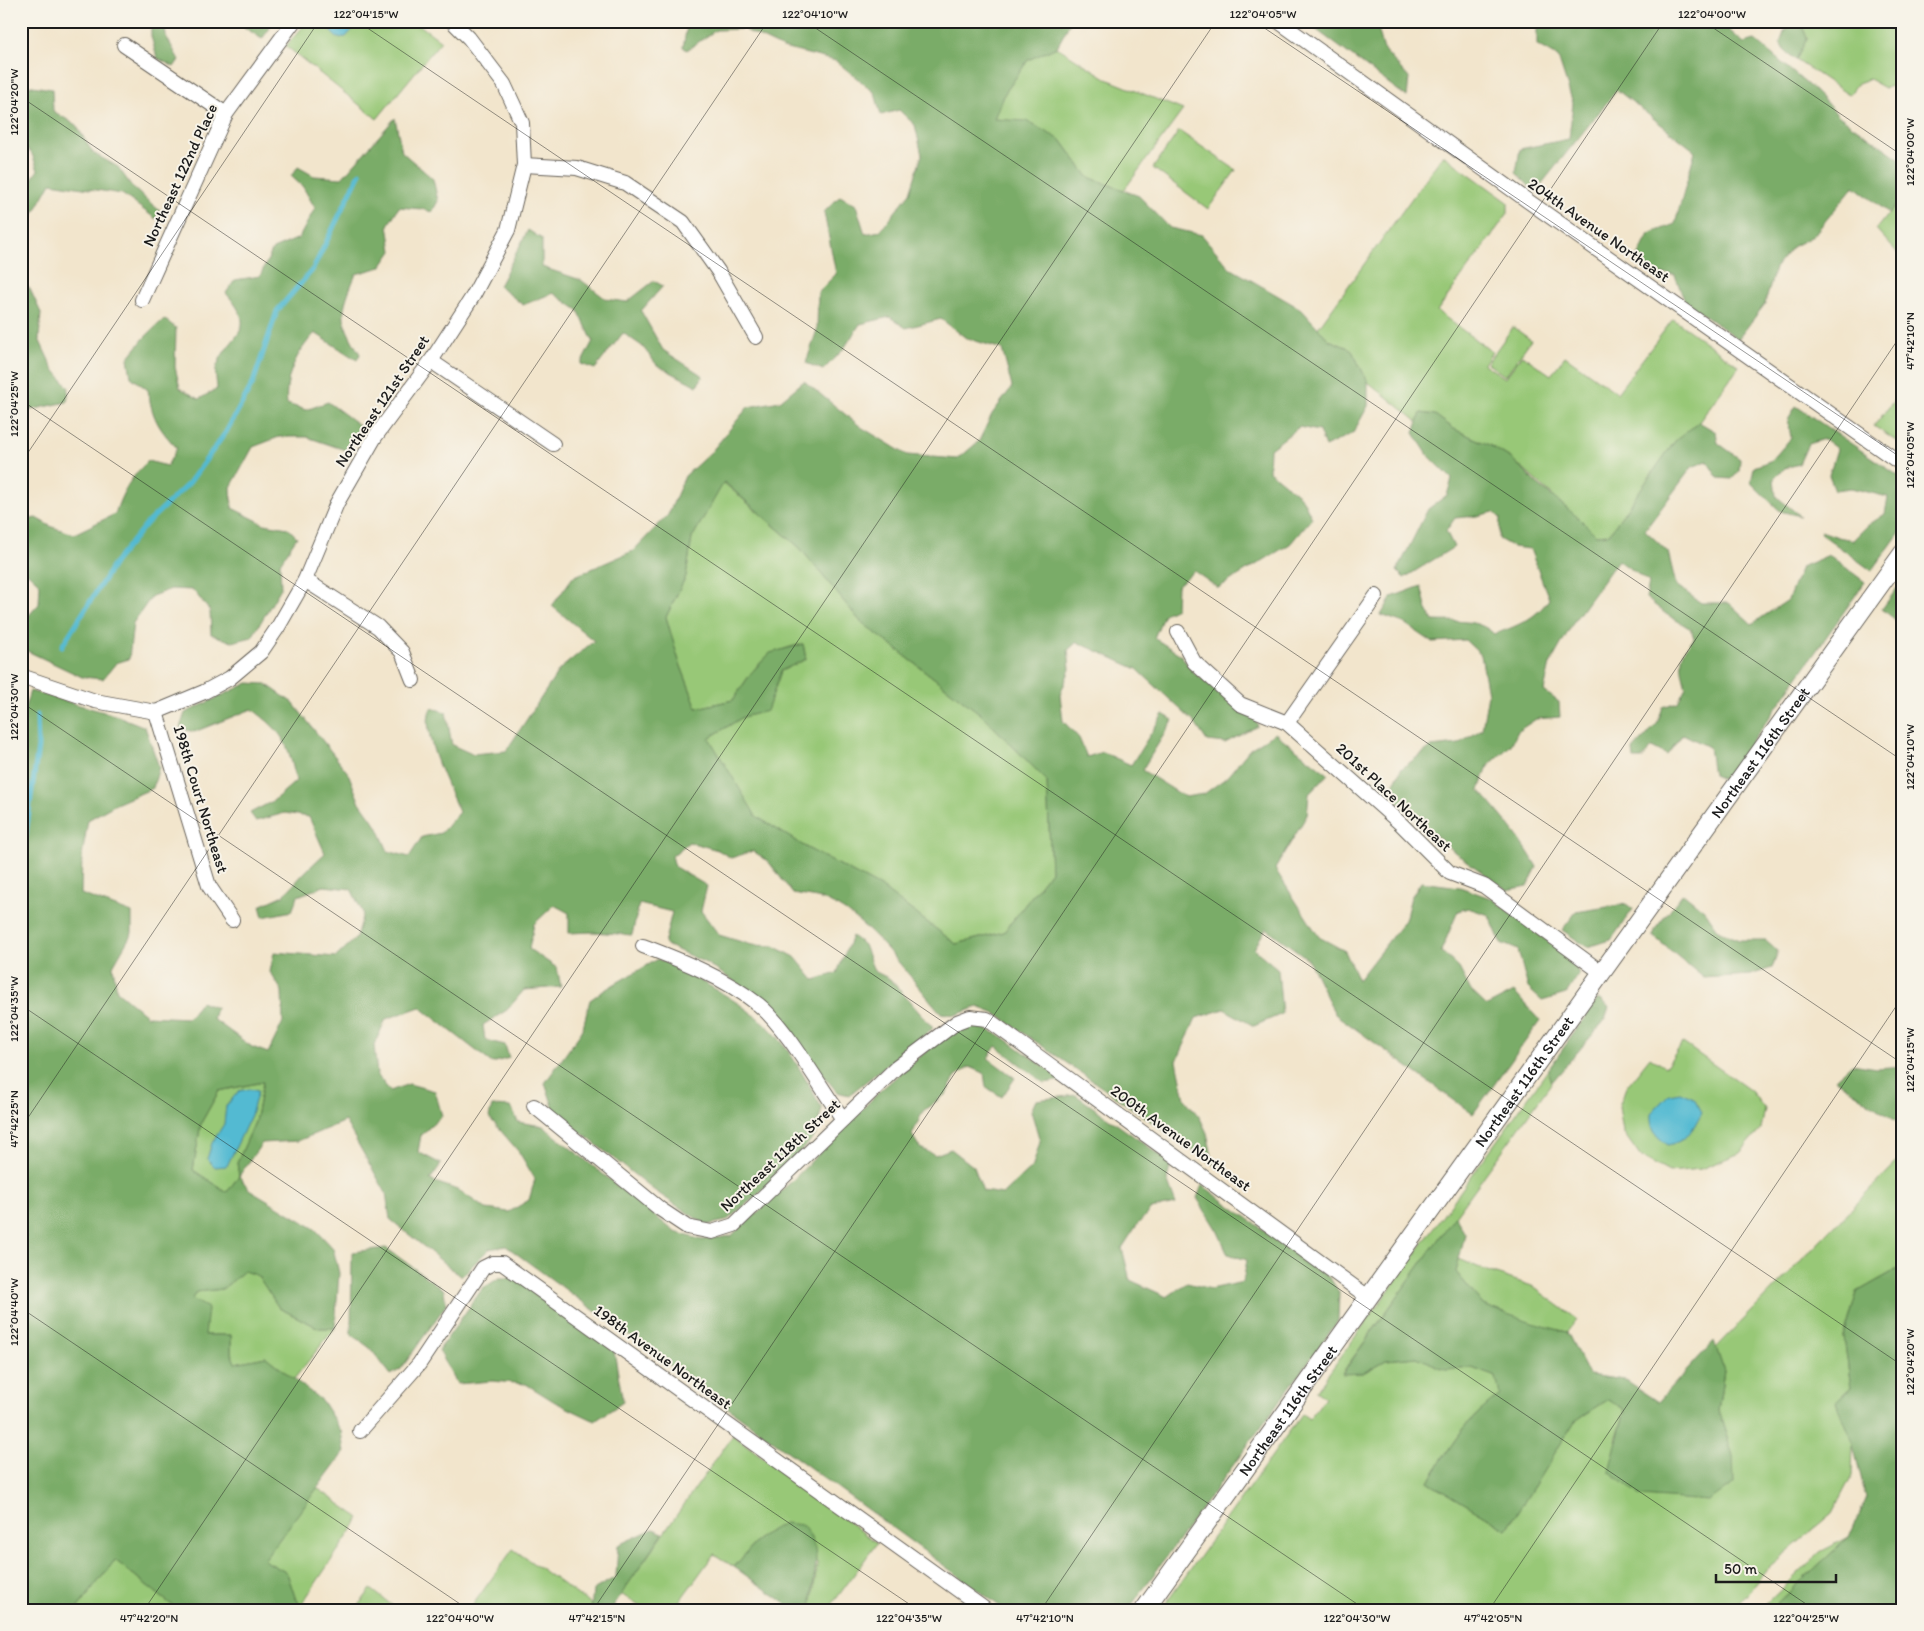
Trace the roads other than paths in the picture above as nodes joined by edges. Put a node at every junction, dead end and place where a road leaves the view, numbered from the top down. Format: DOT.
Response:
graph roads {
  1 [pos="294,21"];
  2 [pos="452,21"];
  3 [pos="1278,21"];
  4 [pos="124,45"];
  5 [pos="226,114"];
  6 [pos="524,165"];
  7 [pos="142,300"];
  8 [pos="756,337"];
  9 [pos="431,361"];
  10 [pos="553,444"];
  11 [pos="1903,465"];
  12 [pos="1903,553"];
  13 [pos="305,580"];
  14 [pos="1376,596"];
  15 [pos="1178,632"];
  16 [pos="21,676"];
  17 [pos="413,680"];
  18 [pos="156,712"];
  19 [pos="1286,723"];
  20 [pos="232,920"];
  21 [pos="643,946"];
  22 [pos="1601,972"];
  23 [pos="970,1016"];
  24 [pos="534,1106"];
  25 [pos="843,1119"];
  26 [pos="1368,1297"];
  27 [pos="360,1431"];
  28 [pos="986,1610"];
  29 [pos="1144,1610"];
  1 -- 5 [label="street, Northeast 122nd Place"];
  2 -- 6 [label="street, Northeast 121st Street"];
  3 -- 11 [label="street, 204th Avenue Northeast"];
  4 -- 5 [label="street"];
  5 -- 7 [label="street, Northeast 122nd Place"];
  6 -- 8 [label="street"];
  6 -- 9 [label="street, Northeast 121st Street"];
  9 -- 10 [label="street"];
  9 -- 13 [label="street, Northeast 121st Street"];
  12 -- 22 [label="street, Northeast 116th Street"];
  13 -- 17 [label="street"];
  13 -- 18 [label="street, Northeast 121st Street"];
  14 -- 19 [label="street"];
  15 -- 19 [label="street, 201st Place Northeast"];
  16 -- 18 [label="street"];
  18 -- 20 [label="street, 198th Court Northeast"];
  19 -- 22 [label="street, 201st Place Northeast"];
  21 -- 25 [label="street"];
  22 -- 26 [label="street, Northeast 116th Street"];
  23 -- 25 [label="street, Northeast 118th Street"];
  23 -- 26 [label="street, 200th Avenue Northeast"];
  24 -- 25 [label="street, Northeast 118th Street"];
  26 -- 29 [label="street, Northeast 116th Street"];
  27 -- 28 [label="street, 198th Avenue Northeast"];
}
